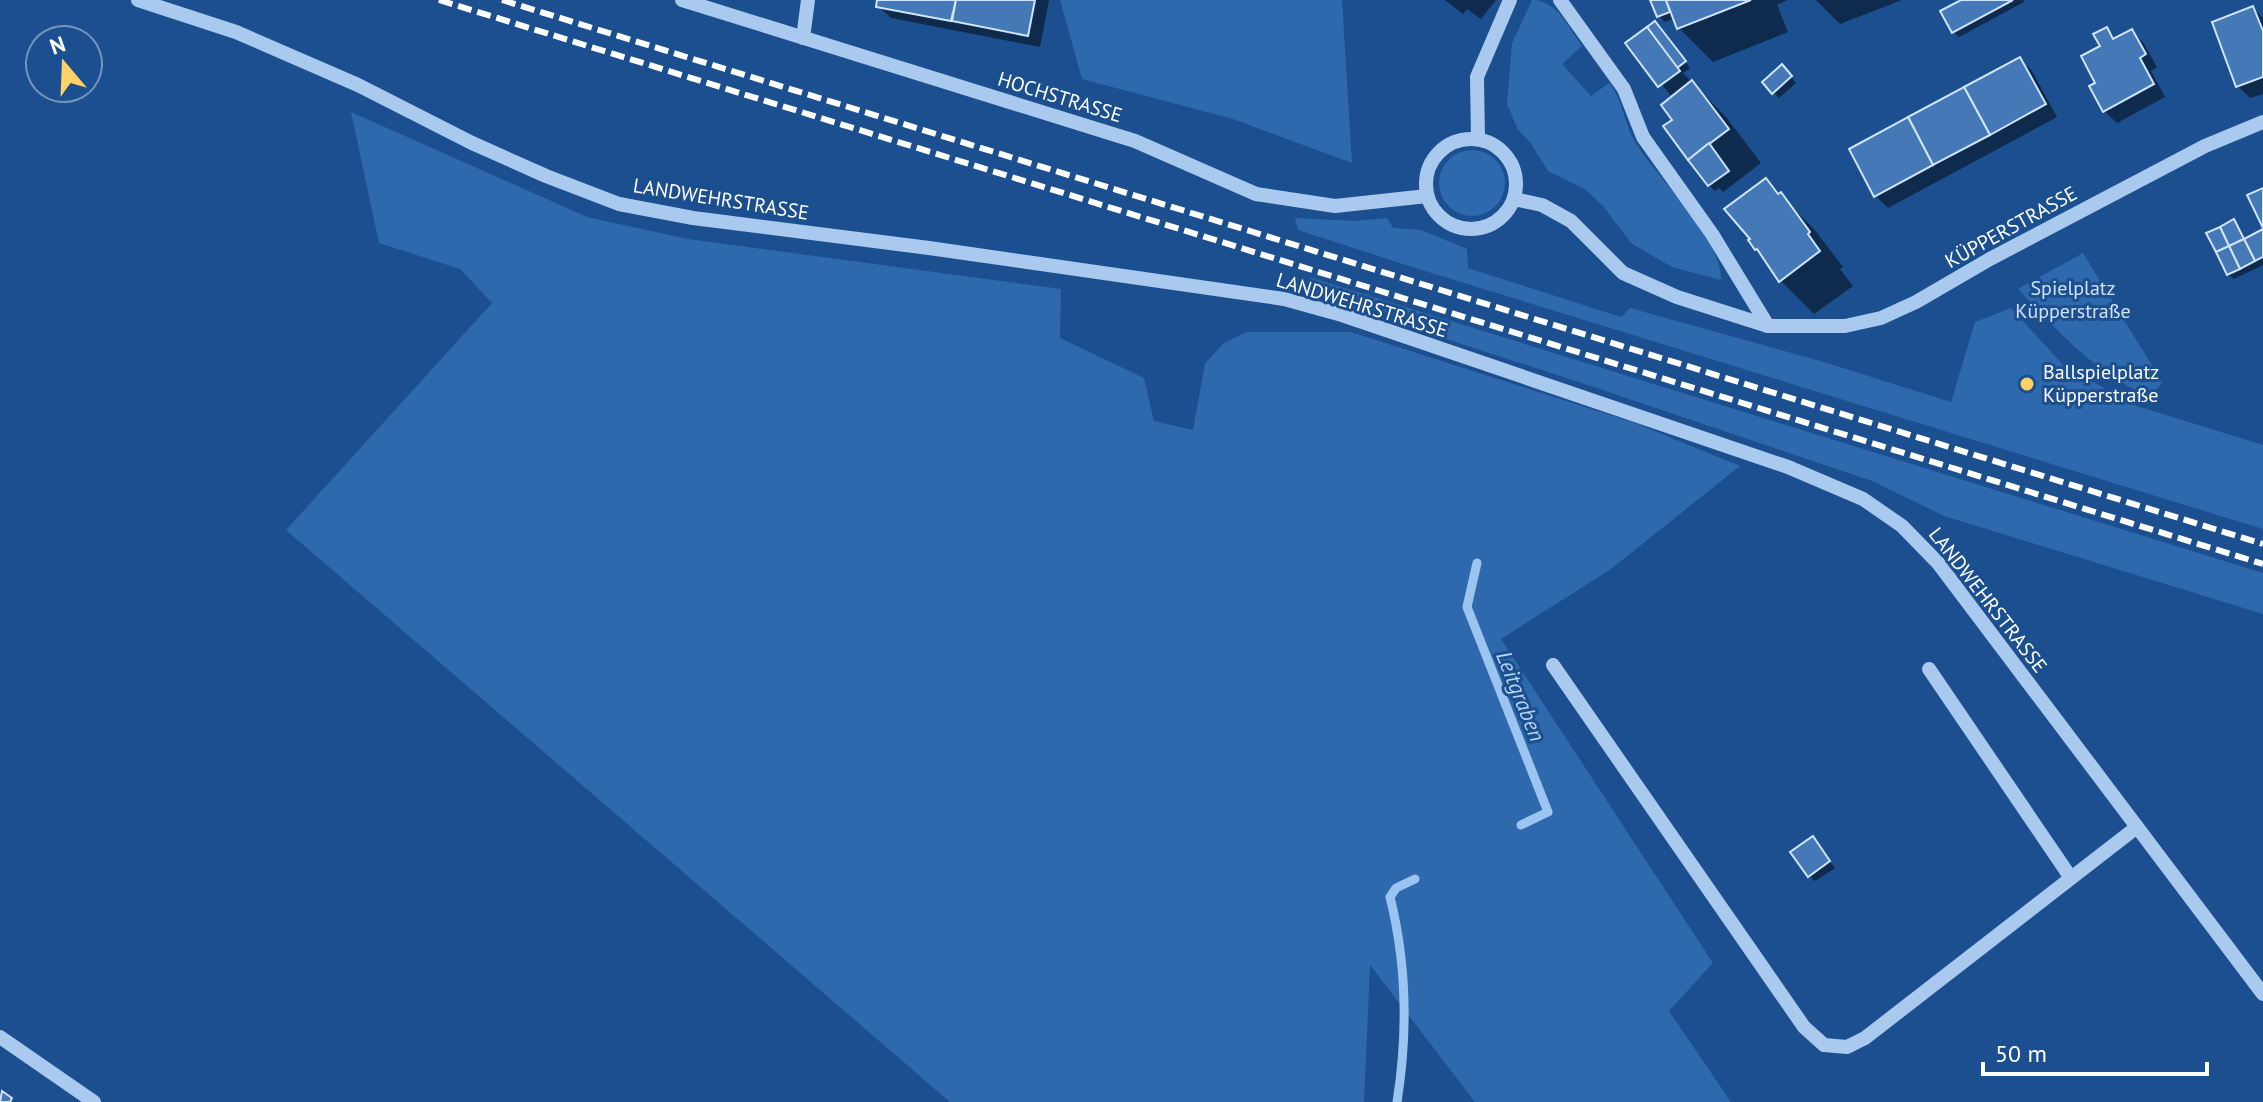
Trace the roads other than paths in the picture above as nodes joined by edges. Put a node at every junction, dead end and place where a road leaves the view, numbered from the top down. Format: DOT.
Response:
graph roads {
  1 [pos="138,0"];
  2 [pos="682,0"];
  3 [pos="808,0"];
  4 [pos="1510,0"];
  5 [pos="1560,0"];
  6 [pos="803,38"];
  7 [pos="2263,122"];
  8 [pos="1478,139"];
  9 [pos="1427,196"];
  10 [pos="1514,199"];
  11 [pos="1768,326"];
  12 [pos="1553,665"];
  13 [pos="1929,669"];
  14 [pos="2137,827"];
  15 [pos="2071,878"];
  16 [pos="2263,994"];
  17 [pos="0,1037"];
  18 [pos="94,1102"];
  1 -- 14 [label="street, LANDWEHRSTRASSE"];
  2 -- 6 [label="street, HOCHSTRASSE"];
  3 -- 6 [label="street"];
  4 -- 8 [label="street"];
  5 -- 11 [label="street"];
  6 -- 9 [label="street, HOCHSTRASSE"];
  7 -- 11 [label="street, KÜPPERSTRASSE"];
  8 -- 9 [label="street"];
  8 -- 10 [label="street"];
  9 -- 10 [label="street"];
  10 -- 11 [label="street, KÜPPERSTRASSE"];
  12 -- 15 [label="street"];
  13 -- 15 [label="street"];
  14 -- 15 [label="street"];
  14 -- 16 [label="street, LANDWEHRSTRASSE"];
  17 -- 18 [label="street"];
}
